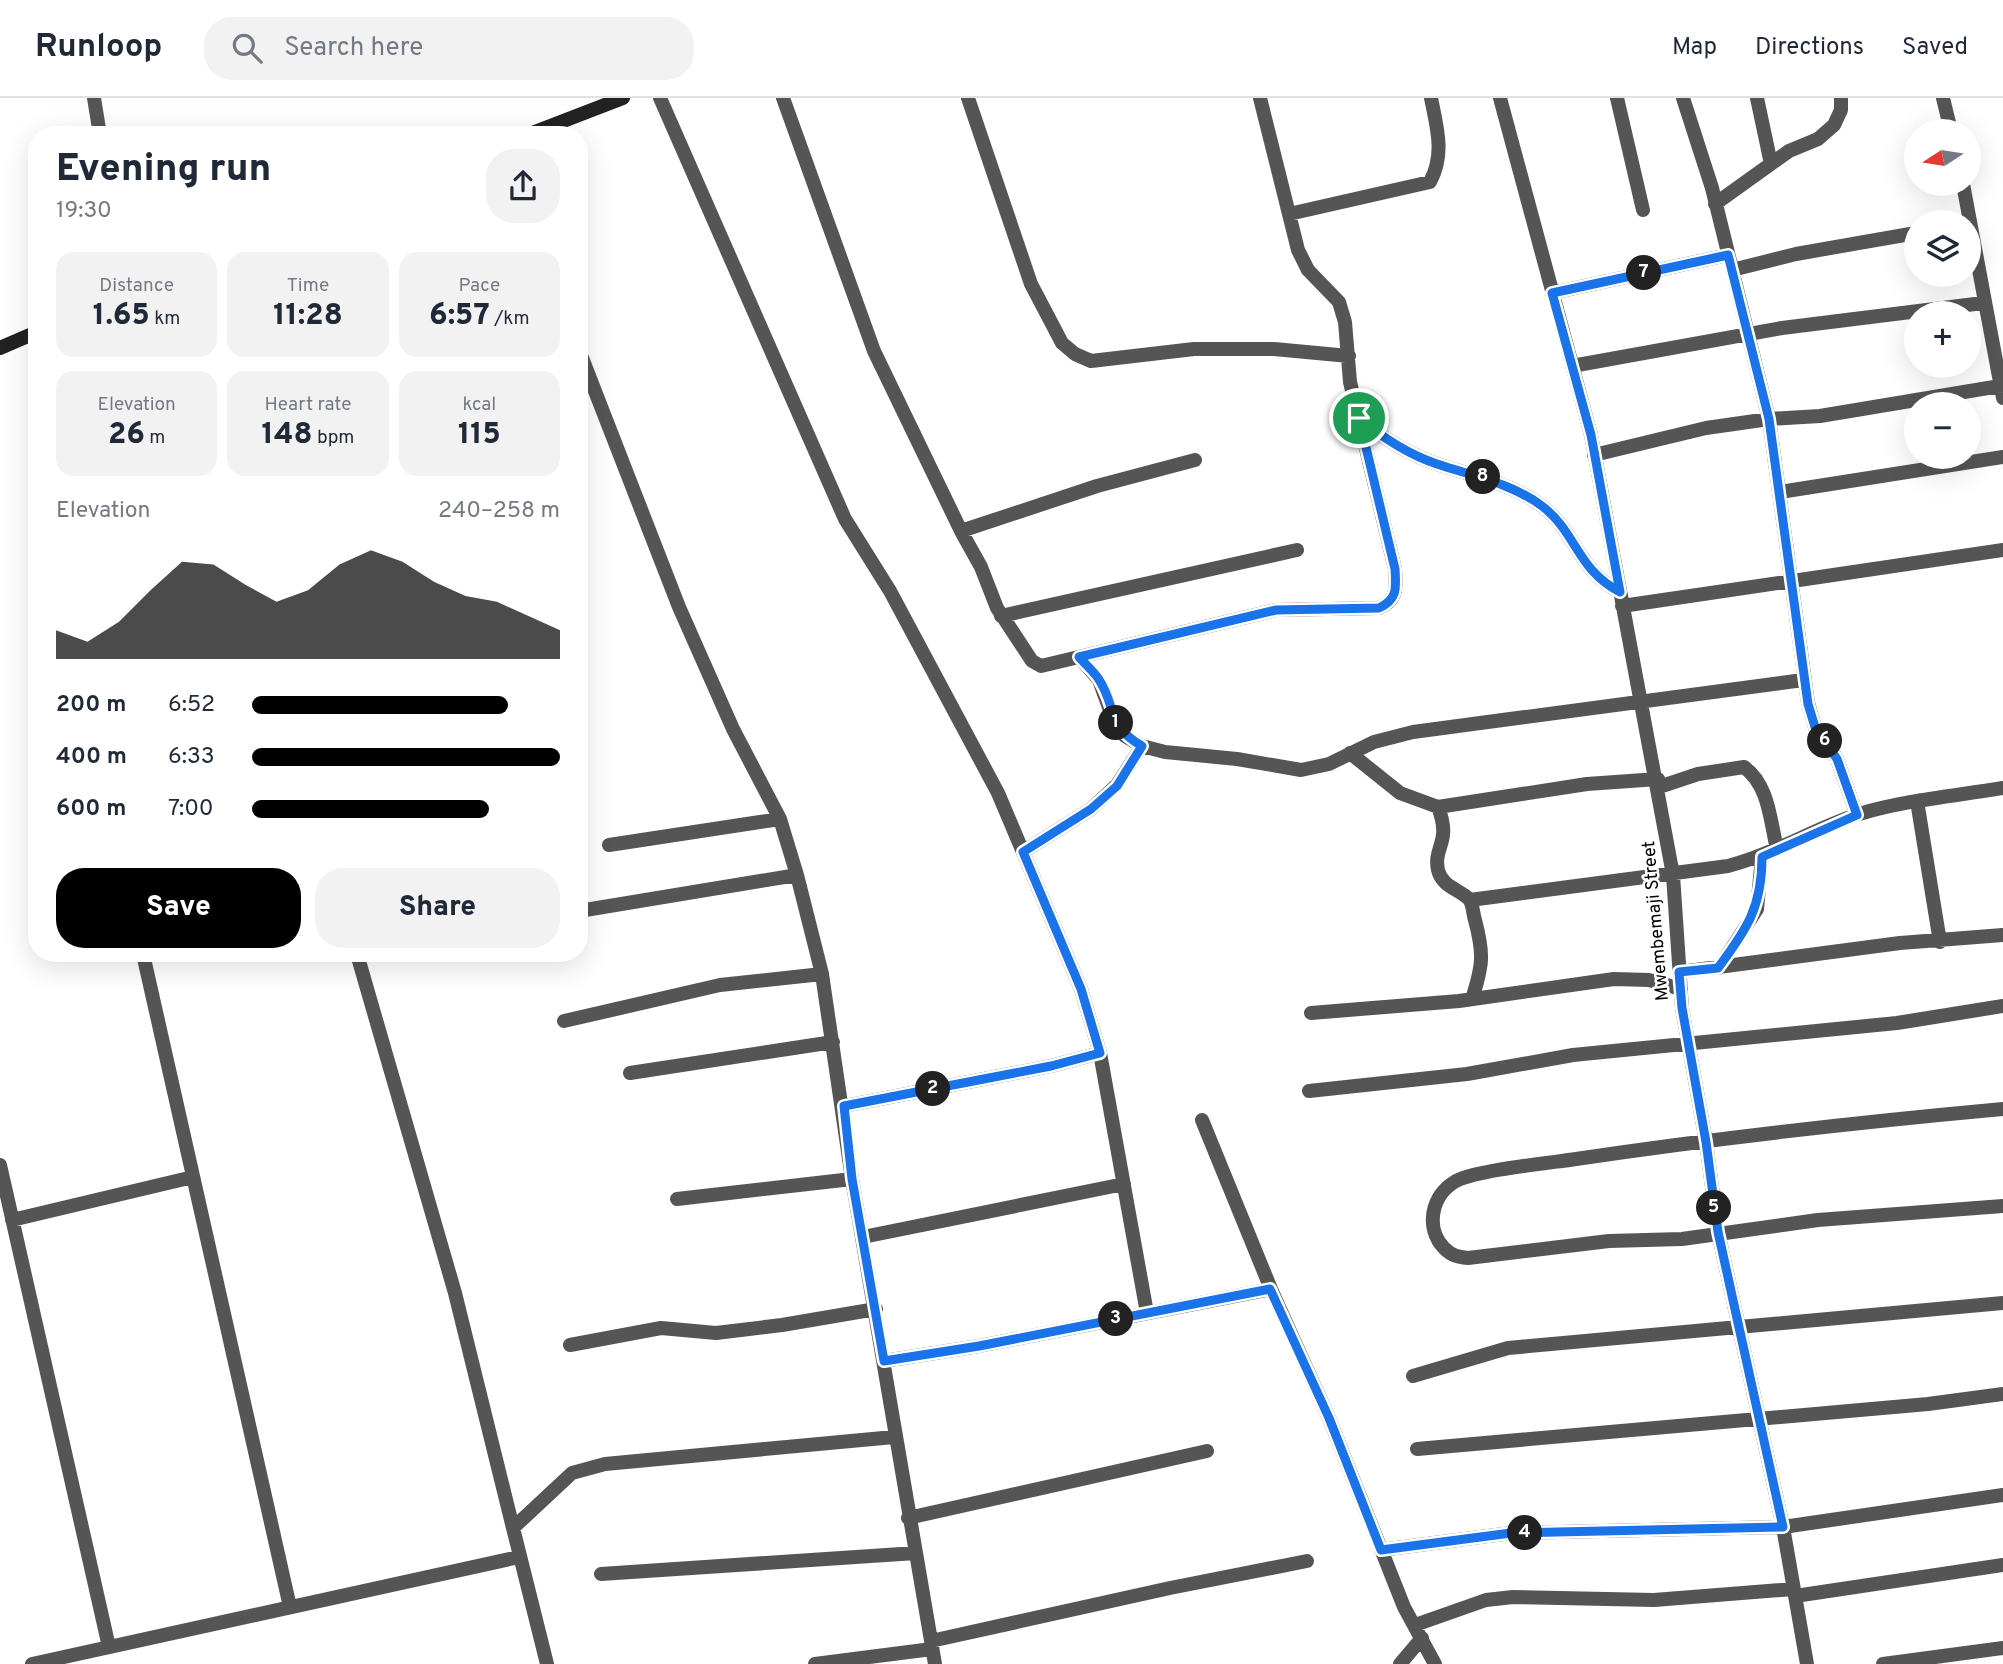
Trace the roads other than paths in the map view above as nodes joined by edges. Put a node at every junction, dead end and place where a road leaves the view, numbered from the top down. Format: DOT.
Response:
graph roads {
  1 [pos="94,98"];
  2 [pos="623,98"];
  3 [pos="660,98"];
  4 [pos="783,98"];
  5 [pos="968,98"];
  6 [pos="1260,98"];
  7 [pos="1430,98"];
  8 [pos="1500,98"];
  9 [pos="1617,98"];
  10 [pos="1683,98"];
  11 [pos="1757,98"];
  12 [pos="1841,98"];
  13 [pos="1943,98"];
  14 [pos="1948,119"];
  15 [pos="99,126"];
  16 [pos="550,126"];
  17 [pos="1771,164"];
  18 [pos="1716,204"];
  19 [pos="1643,210"];
  20 [pos="1289,214"];
  21 [pos="1904,235"];
  22 [pos="1728,255"];
  23 [pos="1732,270"];
  24 [pos="1981,287"];
  25 [pos="1552,293"];
  26 [pos="1983,303"];
  27 [pos="1749,335"];
  28 [pos="28,336"];
  29 [pos="0,348"];
  30 [pos="1349,356"];
  31 [pos="1572,366"];
  32 [pos="588,373"];
  33 [pos="2002,392"];
  34 [pos="1359,418"];
  35 [pos="1769,419"];
  36 [pos="1594,456"];
  37 [pos="2003,457"];
  38 [pos="1195,460"];
  39 [pos="1780,492"];
  40 [pos="961,531"];
  41 [pos="1297,550"];
  42 [pos="2003,550"];
  43 [pos="1793,583"];
  44 [pos="1621,599"];
  45 [pos="1001,616"];
  46 [pos="1079,657"];
  47 [pos="1803,680"];
  48 [pos="1641,700"];
  49 [pos="1142,746"];
  50 [pos="1350,753"];
  51 [pos="1658,783"];
  52 [pos="2003,788"];
  53 [pos="1917,800"];
  54 [pos="1438,807"];
  55 [pos="1857,815"];
  56 [pos="780,819"];
  57 [pos="609,845"];
  58 [pos="1777,849"];
  59 [pos="1023,852"];
  60 [pos="1762,857"];
  61 [pos="797,875"];
  62 [pos="1673,875"];
  63 [pos="1470,900"];
  64 [pos="588,910"];
  65 [pos="2003,935"];
  66 [pos="1940,942"];
  67 [pos="145,962"];
  68 [pos="358,962"];
  69 [pos="1718,968"];
  70 [pos="1679,972"];
  71 [pos="822,974"];
  72 [pos="1681,989"];
  73 [pos="1472,999"];
  74 [pos="2003,1006"];
  75 [pos="1311,1013"];
  76 [pos="564,1021"];
  77 [pos="833,1042"];
  78 [pos="1689,1043"];
  79 [pos="1100,1053"];
  80 [pos="630,1073"];
  81 [pos="1309,1091"];
  82 [pos="844,1106"];
  83 [pos="2003,1109"];
  84 [pos="1202,1120"];
  85 [pos="1706,1142"];
  86 [pos="0,1165"];
  87 [pos="193,1177"];
  88 [pos="852,1179"];
  89 [pos="1124,1184"];
  90 [pos="677,1199"];
  91 [pos="2003,1206"];
  92 [pos="12,1220"];
  93 [pos="1718,1232"];
  94 [pos="863,1237"];
  95 [pos="1270,1289"];
  96 [pos="2003,1303"];
  97 [pos="876,1309"];
  98 [pos="1147,1313"];
  99 [pos="1740,1327"];
  100 [pos="570,1345"];
  101 [pos="884,1361"];
  102 [pos="1413,1376"];
  103 [pos="2003,1394"];
  104 [pos="1759,1419"];
  105 [pos="894,1437"];
  106 [pos="1417,1449"];
  107 [pos="1207,1451"];
  108 [pos="2003,1495"];
  109 [pos="908,1518"];
  110 [pos="1783,1527"];
  111 [pos="513,1528"];
  112 [pos="1381,1550"];
  113 [pos="916,1553"];
  114 [pos="519,1557"];
  115 [pos="1307,1561"];
  116 [pos="2003,1564"];
  117 [pos="601,1574"];
  118 [pos="1794,1592"];
  119 [pos="290,1607"];
  120 [pos="1418,1631"];
  121 [pos="931,1645"];
  122 [pos="109,1647"];
  123 [pos="2003,1648"];
  124 [pos="32,1664"];
  125 [pos="547,1664"];
  126 [pos="815,1664"];
  127 [pos="935,1664"];
  128 [pos="1400,1664"];
  129 [pos="1434,1664"];
  130 [pos="1807,1664"];
  131 [pos="1883,1664"];
  1 -- 15 [label="street"];
  2 -- 16 [label="street"];
  3 -- 59 [label="street"];
  4 -- 40 [label="street"];
  5 -- 30 [label="street"];
  6 -- 20 [label="street"];
  7 -- 20 [label="street"];
  8 -- 25 [label="street, Mwembemaji Street"];
  9 -- 19 [label="street"];
  10 -- 18 [label="street"];
  11 -- 17 [label="street"];
  12 -- 17 [label="street"];
  13 -- 14 [label="street"];
  17 -- 18 [label="street"];
  18 -- 22 [label="street"];
  20 -- 30 [label="street"];
  21 -- 23 [label="street"];
  22 -- 23 [label="street"];
  22 -- 25 [label="street"];
  23 -- 27 [label="street"];
  24 -- 26 [label="street"];
  25 -- 31 [label="street, Mwembemaji Street"];
  26 -- 27 [label="street"];
  26 -- 33 [label="street"];
  27 -- 31 [label="street"];
  27 -- 35 [label="street"];
  28 -- 29 [label="street"];
  30 -- 34 [label="street"];
  31 -- 36 [label="street, Mwembemaji Street"];
  32 -- 56 [label="street"];
  33 -- 35 [label="street"];
  34 -- 44 [label="street"];
  34 -- 46 [label="street"];
  35 -- 36 [label="street"];
  35 -- 39 [label="street"];
  36 -- 44 [label="street, Mwembemaji Street"];
  37 -- 39 [label="street"];
  38 -- 40 [label="street"];
  39 -- 43 [label="street"];
  40 -- 45 [label="street"];
  41 -- 45 [label="street"];
  42 -- 43 [label="street"];
  43 -- 44 [label="street"];
  43 -- 47 [label="street"];
  44 -- 48 [label="street, Mwembemaji Street"];
  45 -- 46 [label="street"];
  46 -- 49 [label="street"];
  47 -- 48 [label="street"];
  47 -- 55 [label="street"];
  48 -- 50 [label="street"];
  48 -- 51 [label="street, Mwembemaji Street"];
  49 -- 50 [label="street"];
  49 -- 59 [label="street"];
  50 -- 54 [label="street"];
  51 -- 54 [label="street"];
  51 -- 58 [label="street"];
  51 -- 62 [label="street, Mwembemaji Street"];
  52 -- 53 [label="street"];
  53 -- 55 [label="street"];
  53 -- 66 [label="street"];
  54 -- 63 [label="street"];
  55 -- 58 [label="street"];
  56 -- 57 [label="street"];
  56 -- 61 [label="street"];
  58 -- 60 [label="street"];
  59 -- 79 [label="street"];
  60 -- 62 [label="street"];
  60 -- 69 [label="street"];
  61 -- 64 [label="street"];
  61 -- 71 [label="street"];
  62 -- 63 [label="street"];
  62 -- 70 [label="street, Mwembemaji Street"];
  63 -- 73 [label="street"];
  65 -- 66 [label="street"];
  66 -- 69 [label="street"];
  67 -- 87 [label="street"];
  68 -- 111 [label="street"];
  69 -- 70 [label="street"];
  70 -- 72 [label="street, Mwembemaji Street"];
  71 -- 76 [label="street"];
  71 -- 77 [label="street"];
  72 -- 73 [label="street"];
  72 -- 78 [label="street, Mwembemaji Street"];
  73 -- 75 [label="street"];
  74 -- 78 [label="street"];
  77 -- 80 [label="street"];
  77 -- 82 [label="street"];
  78 -- 81 [label="street"];
  78 -- 85 [label="street, Mwembemaji Street"];
  79 -- 82 [label="street"];
  79 -- 89 [label="street"];
  82 -- 88 [label="street"];
  83 -- 85 [label="street"];
  84 -- 95 [label="street"];
  85 -- 93 [label="street, Mwembemaji Street"];
  85 -- 93 [label="street"];
  86 -- 92 [label="street"];
  87 -- 92 [label="street"];
  87 -- 119 [label="street"];
  88 -- 90 [label="street"];
  88 -- 94 [label="street"];
  89 -- 94 [label="street"];
  89 -- 98 [label="street"];
  91 -- 93 [label="street"];
  92 -- 122 [label="street"];
  93 -- 99 [label="street, Mwembemaji Street"];
  94 -- 97 [label="street"];
  95 -- 98 [label="street"];
  95 -- 112 [label="street"];
  96 -- 99 [label="street"];
  97 -- 100 [label="street"];
  97 -- 101 [label="street"];
  98 -- 101 [label="street"];
  99 -- 102 [label="street"];
  99 -- 104 [label="street, Mwembemaji Street"];
  101 -- 105 [label="street"];
  103 -- 104 [label="street"];
  104 -- 106 [label="street"];
  104 -- 110 [label="street, Mwembemaji Street"];
  105 -- 109 [label="street"];
  105 -- 111 [label="street"];
  107 -- 109 [label="street"];
  108 -- 110 [label="street"];
  109 -- 113 [label="street"];
  110 -- 112 [label="street"];
  110 -- 118 [label="street, Mwembemaji Street"];
  111 -- 114 [label="street"];
  112 -- 120 [label="street"];
  113 -- 117 [label="street"];
  113 -- 121 [label="street"];
  114 -- 119 [label="street"];
  114 -- 125 [label="street"];
  115 -- 121 [label="street"];
  116 -- 118 [label="street"];
  118 -- 120 [label="street"];
  118 -- 130 [label="street, Mwembemaji Street"];
  119 -- 122 [label="street"];
  120 -- 128 [label="street"];
  120 -- 129 [label="street"];
  121 -- 126 [label="street"];
  121 -- 127 [label="street"];
  122 -- 124 [label="street"];
  123 -- 131 [label="street"];
}
